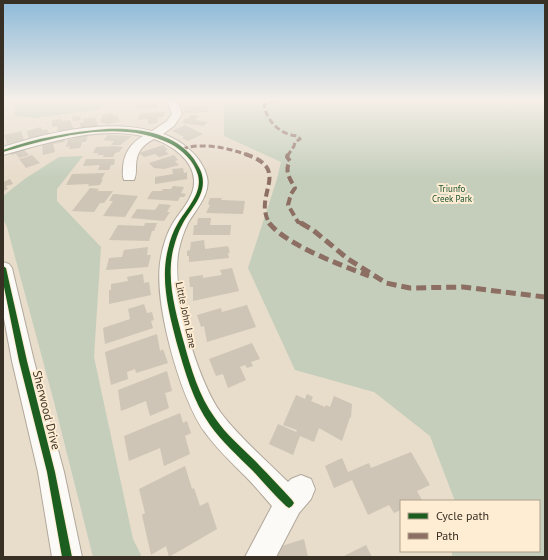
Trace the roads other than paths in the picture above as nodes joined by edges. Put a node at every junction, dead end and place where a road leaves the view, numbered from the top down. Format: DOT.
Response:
graph roads {
  1 [pos="165,126"];
  2 [pos="153,134"];
  3 [pos="3,150"];
  4 [pos="129,177"];
  5 [pos="5,282"];
  6 [pos="67,557"];
  7 [pos="260,557"];
  1 -- 2 [label="street"];
  2 -- 3 [label="street, Little John Lane"];
  2 -- 4 [label="street"];
  2 -- 7 [label="street, Little John Lane"];
  5 -- 6 [label="street, Sherwood Drive"];
}
